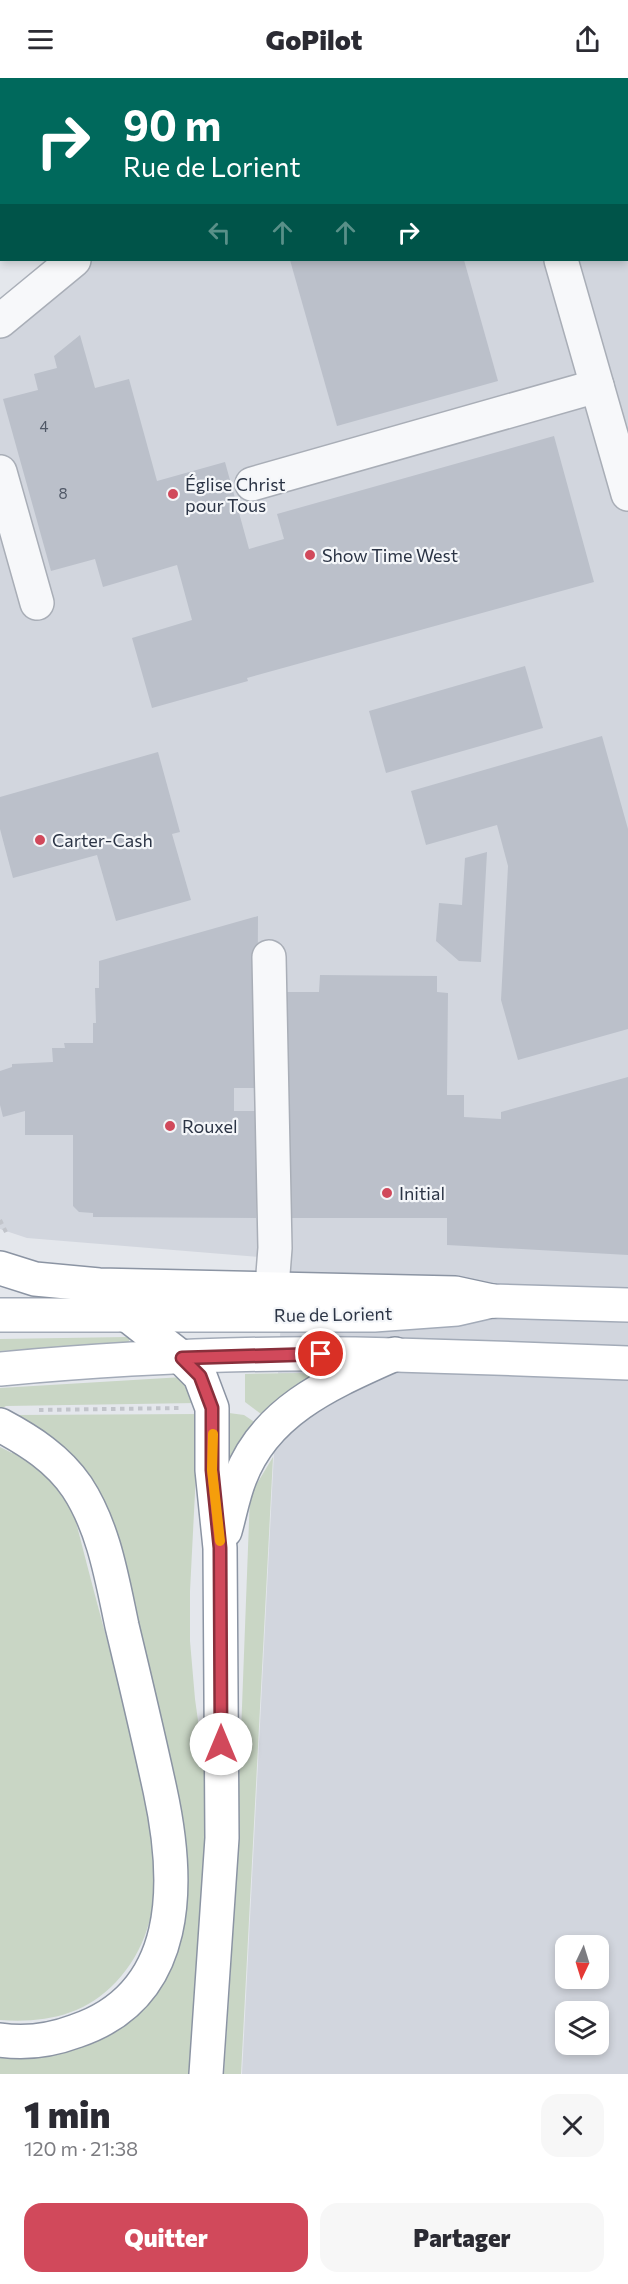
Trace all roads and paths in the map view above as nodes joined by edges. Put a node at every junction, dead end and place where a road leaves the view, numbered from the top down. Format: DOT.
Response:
graph roads {
  1 [pos="73,261"];
  2 [pos="561,261"];
  3 [pos="0,321"];
  4 [pos="597,386"];
  5 [pos="0,472"];
  6 [pos="252,484"];
  7 [pos="628,494"];
  8 [pos="37,603"];
  9 [pos="269,957"];
  10 [pos="0,1220"];
  11 [pos="8,1236"];
  12 [pos="0,1268"];
  13 [pos="272,1287"];
  14 [pos="492,1301"];
  15 [pos="628,1305"];
  16 [pos="126,1314"];
  17 [pos="0,1315"];
  18 [pos="395,1354"];
  19 [pos="182,1358"];
  20 [pos="628,1363"];
  21 [pos="0,1369"];
  22 [pos="212,1408"];
  23 [pos="32,1411"];
  24 [pos="0,1425"];
  25 [pos="220,1548"];
  26 [pos="0,2040"];
  27 [pos="206,2074"];
  1 -- 3 [label="street"];
  2 -- 4 [label="street"];
  4 -- 6 [label="street"];
  4 -- 7 [label="street"];
  5 -- 8 [label="street"];
  9 -- 13 [label="street"];
  10 -- 11 [label="path"];
  12 -- 13 [label="main road"];
  13 -- 14 [label="main road"];
  14 -- 15 [label="main road, Rue de Lorient"];
  14 -- 16 [label="main road, Rue de Lorient"];
  16 -- 17 [label="main road, Rue de Lorient"];
  16 -- 19 [label="main road"];
  18 -- 19 [label="main road"];
  18 -- 20 [label="main road"];
  18 -- 25 [label="main road"];
  19 -- 21 [label="main road"];
  19 -- 22 [label="main road"];
  22 -- 23 [label="path"];
  22 -- 25 [label="main road"];
  24 -- 26 [label="main road"];
  25 -- 27 [label="main road"];
}
